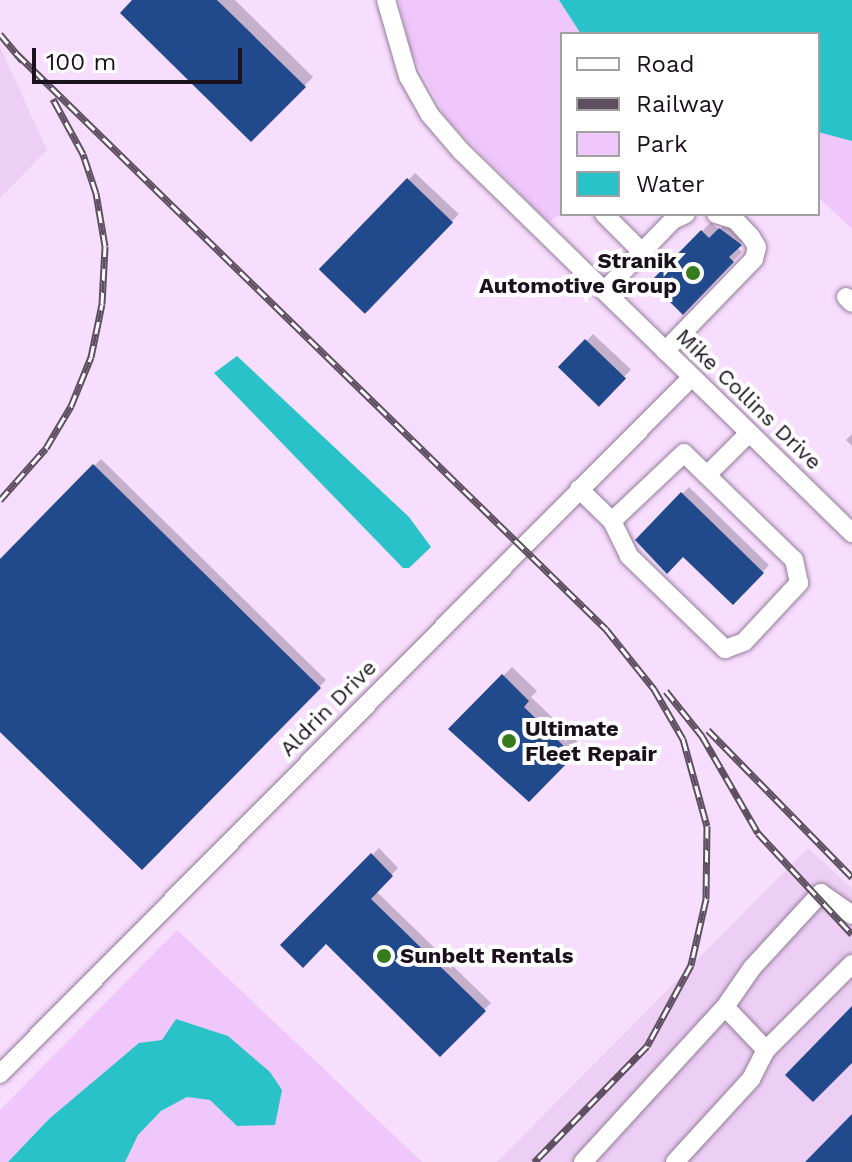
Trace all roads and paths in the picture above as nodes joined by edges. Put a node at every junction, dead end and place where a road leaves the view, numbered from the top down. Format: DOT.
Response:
graph roads {
  1 [pos="386,0"];
  2 [pos="606,216"];
  3 [pos="684,216"];
  4 [pos="722,216"];
  5 [pos="642,252"];
  6 [pos="604,291"];
  7 [pos="665,351"];
  8 [pos="692,377"];
  9 [pos="749,433"];
  10 [pos="707,475"];
  11 [pos="579,489"];
  12 [pos="612,521"];
  13 [pos="852,533"];
  14 [pos="852,915"];
  15 [pos="852,964"];
  16 [pos="725,1007"];
  17 [pos="766,1050"];
  18 [pos="0,1074"];
  19 [pos="583,1162"];
  20 [pos="675,1162"];
  1 -- 6 [label="street, Mike Collins Drive"];
  2 -- 5 [label="street"];
  3 -- 5 [label="street"];
  4 -- 7 [label="street"];
  5 -- 6 [label="street"];
  6 -- 7 [label="street, Mike Collins Drive"];
  7 -- 8 [label="street, Mike Collins Drive"];
  8 -- 9 [label="street, Mike Collins Drive"];
  8 -- 11 [label="street, Aldrin Drive"];
  9 -- 10 [label="street"];
  9 -- 13 [label="street, Mike Collins Drive"];
  10 -- 12 [label="street"];
  10 -- 12 [label="street"];
  11 -- 12 [label="street"];
  11 -- 18 [label="street, Aldrin Drive"];
  14 -- 16 [label="street"];
  15 -- 17 [label="street"];
  16 -- 17 [label="street"];
  16 -- 19 [label="street"];
  17 -- 20 [label="street"];
}
